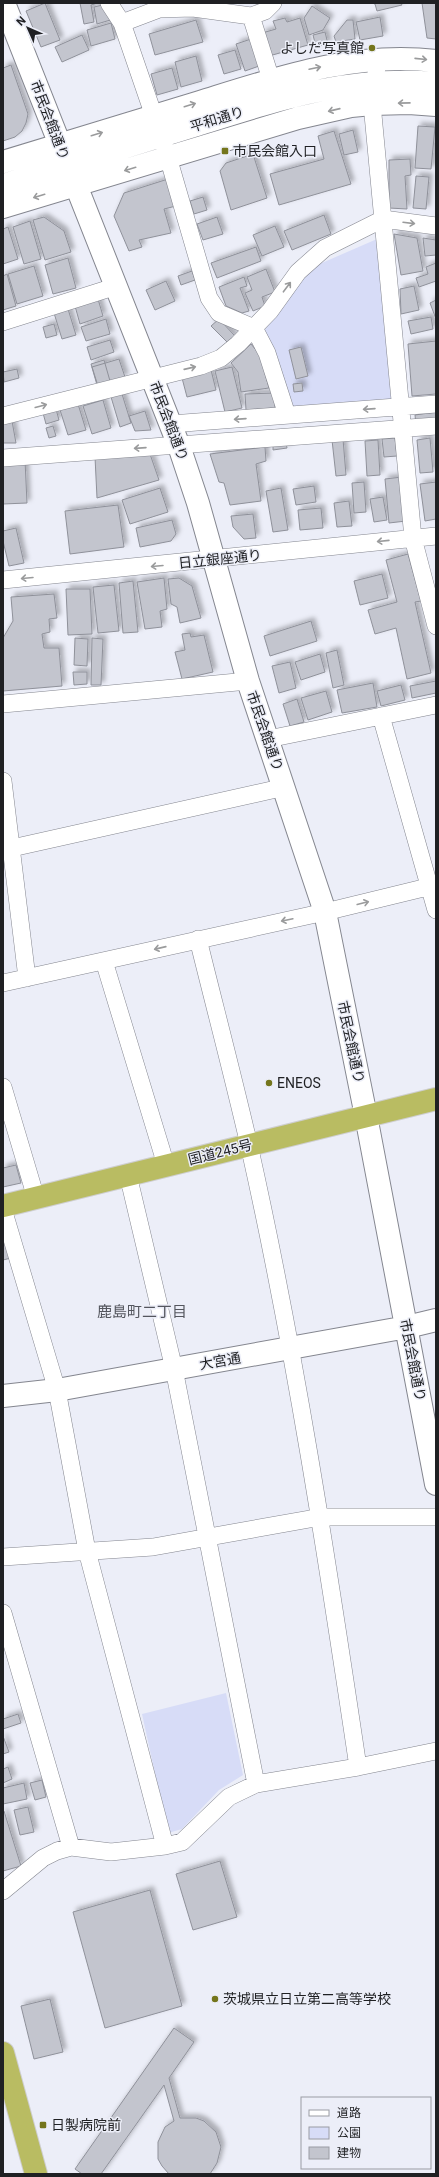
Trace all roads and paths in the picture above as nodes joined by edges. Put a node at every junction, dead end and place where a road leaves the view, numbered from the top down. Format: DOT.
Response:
graph roads {
  1 [pos="4,3"];
  2 [pos="109,3"];
  3 [pos="273,3"];
  4 [pos="251,16"];
  5 [pos="122,23"];
  6 [pos="378,59"];
  7 [pos="436,61"];
  8 [pos="375,82"];
  9 [pos="436,83"];
  10 [pos="275,90"];
  11 [pos="372,104"];
  12 [pos="436,105"];
  13 [pos="156,126"];
  14 [pos="63,155"];
  15 [pos="168,157"];
  16 [pos="3,162"];
  17 [pos="3,185"];
  18 [pos="75,185"];
  19 [pos="3,207"];
  20 [pos="383,219"];
  21 [pos="436,226"];
  22 [pos="116,286"];
  23 [pos="3,322"];
  24 [pos="254,328"];
  25 [pos="152,377"];
  26 [pos="436,404"];
  27 [pos="400,406"];
  28 [pos="287,415"];
  29 [pos="3,416"];
  30 [pos="171,424"];
  31 [pos="436,426"];
  32 [pos="403,429"];
  33 [pos="179,446"];
  34 [pos="3,458"];
  35 [pos="436,536"];
  36 [pos="413,538"];
  37 [pos="215,560"];
  38 [pos="3,580"];
  39 [pos="436,626"];
  40 [pos="248,681"];
  41 [pos="3,704"];
  42 [pos="436,705"];
  43 [pos="381,716"];
  44 [pos="268,739"];
  45 [pos="3,781"];
  46 [pos="285,787"];
  47 [pos="8,850"];
  48 [pos="433,885"];
  49 [pos="436,910"];
  50 [pos="325,912"];
  51 [pos="198,939"];
  52 [pos="104,961"];
  53 [pos="27,978"];
  54 [pos="3,983"];
  55 [pos="3,1087"];
  56 [pos="436,1099"];
  57 [pos="366,1116"];
  58 [pos="249,1145"];
  59 [pos="166,1165"];
  60 [pos="128,1175"];
  61 [pos="36,1198"];
  62 [pos="3,1206"];
  63 [pos="3,1209"];
  64 [pos="436,1320"];
  65 [pos="407,1327"];
  66 [pos="290,1349"];
  67 [pos="174,1369"];
  68 [pos="57,1390"];
  69 [pos="3,1396"];
  70 [pos="436,1484"];
  71 [pos="321,1517"];
  72 [pos="436,1517"];
  73 [pos="208,1537"];
  74 [pos="88,1551"];
  75 [pos="3,1557"];
  76 [pos="3,1612"];
  77 [pos="436,1751"];
  78 [pos="358,1767"];
  79 [pos="256,1784"];
  80 [pos="165,1846"];
  81 [pos="71,1847"];
  82 [pos="3,1891"];
  83 [pos="3,2053"];
  84 [pos="36,2174"];
  1 -- 14 [label="street, 市民会館通り"];
  2 -- 5 [label="street"];
  3 -- 4 [label="street"];
  4 -- 5 [label="street"];
  4 -- 10 [label="street"];
  5 -- 13 [label="street"];
  6 -- 7 [label="street, one-way"];
  6 -- 8 [label="street"];
  10 -- 6 [label="street, one-way"];
  8 -- 9 [label="street, 平和通り"];
  8 -- 10 [label="street, 平和通り"];
  8 -- 11 [label="street"];
  10 -- 13 [label="street, 平和通り"];
  12 -- 11 [label="street, one-way"];
  11 -- 15 [label="street, one-way"];
  11 -- 20 [label="street"];
  13 -- 14 [label="street, 平和通り"];
  13 -- 15 [label="street"];
  14 -- 16 [label="street"];
  14 -- 17 [label="street, 平和通り"];
  14 -- 18 [label="street, 市民会館通り"];
  15 -- 18 [label="street, one-way"];
  15 -- 24 [label="street"];
  18 -- 19 [label="street, one-way"];
  18 -- 22 [label="street, 市民会館通り"];
  20 -- 21 [label="street, one-way"];
  24 -- 20 [label="street, one-way"];
  20 -- 27 [label="street"];
  22 -- 23 [label="street"];
  22 -- 25 [label="street, 市民会館通り"];
  25 -- 24 [label="street, one-way"];
  24 -- 28 [label="street"];
  29 -- 25 [label="street, one-way"];
  25 -- 30 [label="street, 市民会館通り"];
  26 -- 27 [label="street"];
  27 -- 28 [label="street, one-way"];
  27 -- 32 [label="street"];
  28 -- 30 [label="street, one-way"];
  30 -- 33 [label="street, 市民会館通り"];
  31 -- 32 [label="street"];
  32 -- 33 [label="street"];
  32 -- 36 [label="street"];
  33 -- 34 [label="street, one-way"];
  33 -- 37 [label="street, 市民会館通り"];
  35 -- 36 [label="street, 日立銀座通り"];
  36 -- 37 [label="street, 日立銀座通り, one-way"];
  36 -- 39 [label="street"];
  37 -- 38 [label="street, 日立銀座通り, one-way"];
  37 -- 40 [label="street, 市民会館通り"];
  40 -- 41 [label="street"];
  40 -- 44 [label="street, 市民会館通り"];
  42 -- 43 [label="street"];
  43 -- 44 [label="street"];
  43 -- 48 [label="street"];
  44 -- 46 [label="street, 市民会館通り"];
  45 -- 47 [label="street"];
  46 -- 47 [label="street"];
  46 -- 50 [label="street, 市民会館通り"];
  47 -- 53 [label="street"];
  48 -- 49 [label="street"];
  50 -- 48 [label="street, one-way"];
  50 -- 51 [label="street, one-way"];
  50 -- 57 [label="street, 市民会館通り"];
  51 -- 52 [label="street, one-way"];
  51 -- 58 [label="street"];
  52 -- 53 [label="street"];
  52 -- 59 [label="street"];
  53 -- 54 [label="street"];
  55 -- 61 [label="street"];
  56 -- 57 [label="highway, 国道245号"];
  57 -- 58 [label="highway, 国道245号"];
  57 -- 65 [label="street, 市民会館通り"];
  58 -- 59 [label="highway, 国道245号"];
  58 -- 66 [label="street"];
  59 -- 60 [label="highway, 国道245号"];
  60 -- 61 [label="highway, 国道245号"];
  60 -- 67 [label="street"];
  61 -- 62 [label="highway, 国道245号"];
  63 -- 68 [label="street"];
  64 -- 65 [label="street, 大宮通"];
  65 -- 66 [label="street, 大宮通"];
  65 -- 70 [label="street, 市民会館通り"];
  66 -- 67 [label="street, 大宮通"];
  66 -- 71 [label="street"];
  67 -- 68 [label="street, 大宮通"];
  67 -- 73 [label="street"];
  68 -- 69 [label="street, 大宮通"];
  68 -- 74 [label="street"];
  71 -- 72 [label="street"];
  71 -- 73 [label="street"];
  71 -- 78 [label="street"];
  73 -- 74 [label="street"];
  73 -- 79 [label="street"];
  74 -- 75 [label="street"];
  74 -- 80 [label="street"];
  76 -- 81 [label="street"];
  77 -- 78 [label="street"];
  78 -- 79 [label="street"];
  79 -- 80 [label="street"];
  80 -- 81 [label="street"];
  81 -- 82 [label="street"];
  83 -- 84 [label="highway"];
}
